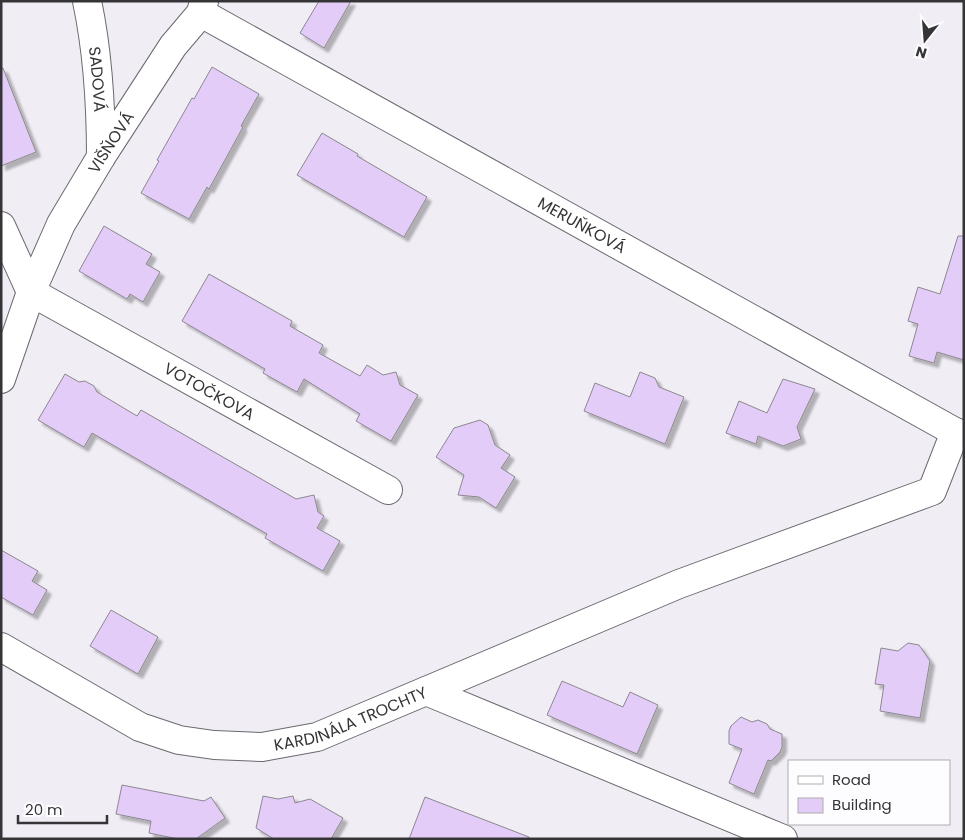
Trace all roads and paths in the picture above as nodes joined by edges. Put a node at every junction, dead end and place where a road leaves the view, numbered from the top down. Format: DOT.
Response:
graph roads {
  1 [pos="87,1"];
  2 [pos="202,7"];
  3 [pos="101,157"];
  4 [pos="1,226"];
  5 [pos="31,292"];
  6 [pos="1,316"];
  7 [pos="1,379"];
  8 [pos="960,434"];
  9 [pos="388,490"];
  10 [pos="1,648"];
  11 [pos="426,691"];
  12 [pos="783,839"];
  1 -- 3 [label="street, SADOVÁ"];
  2 -- 3 [label="street, VIŠŇOVÁ"];
  2 -- 8 [label="street, MERUŇKOVÁ"];
  3 -- 5 [label="street, VIŠŇOVÁ"];
  4 -- 5 [label="street"];
  5 -- 6 [label="street"];
  5 -- 7 [label="street, VIŠŇOVÁ"];
  5 -- 9 [label="street, VOTOČKOVA"];
  8 -- 11 [label="street"];
  10 -- 11 [label="street, KARDINÁLA TROCHTY"];
  11 -- 12 [label="street, KARDINÁLA TROCHTY"];
}
